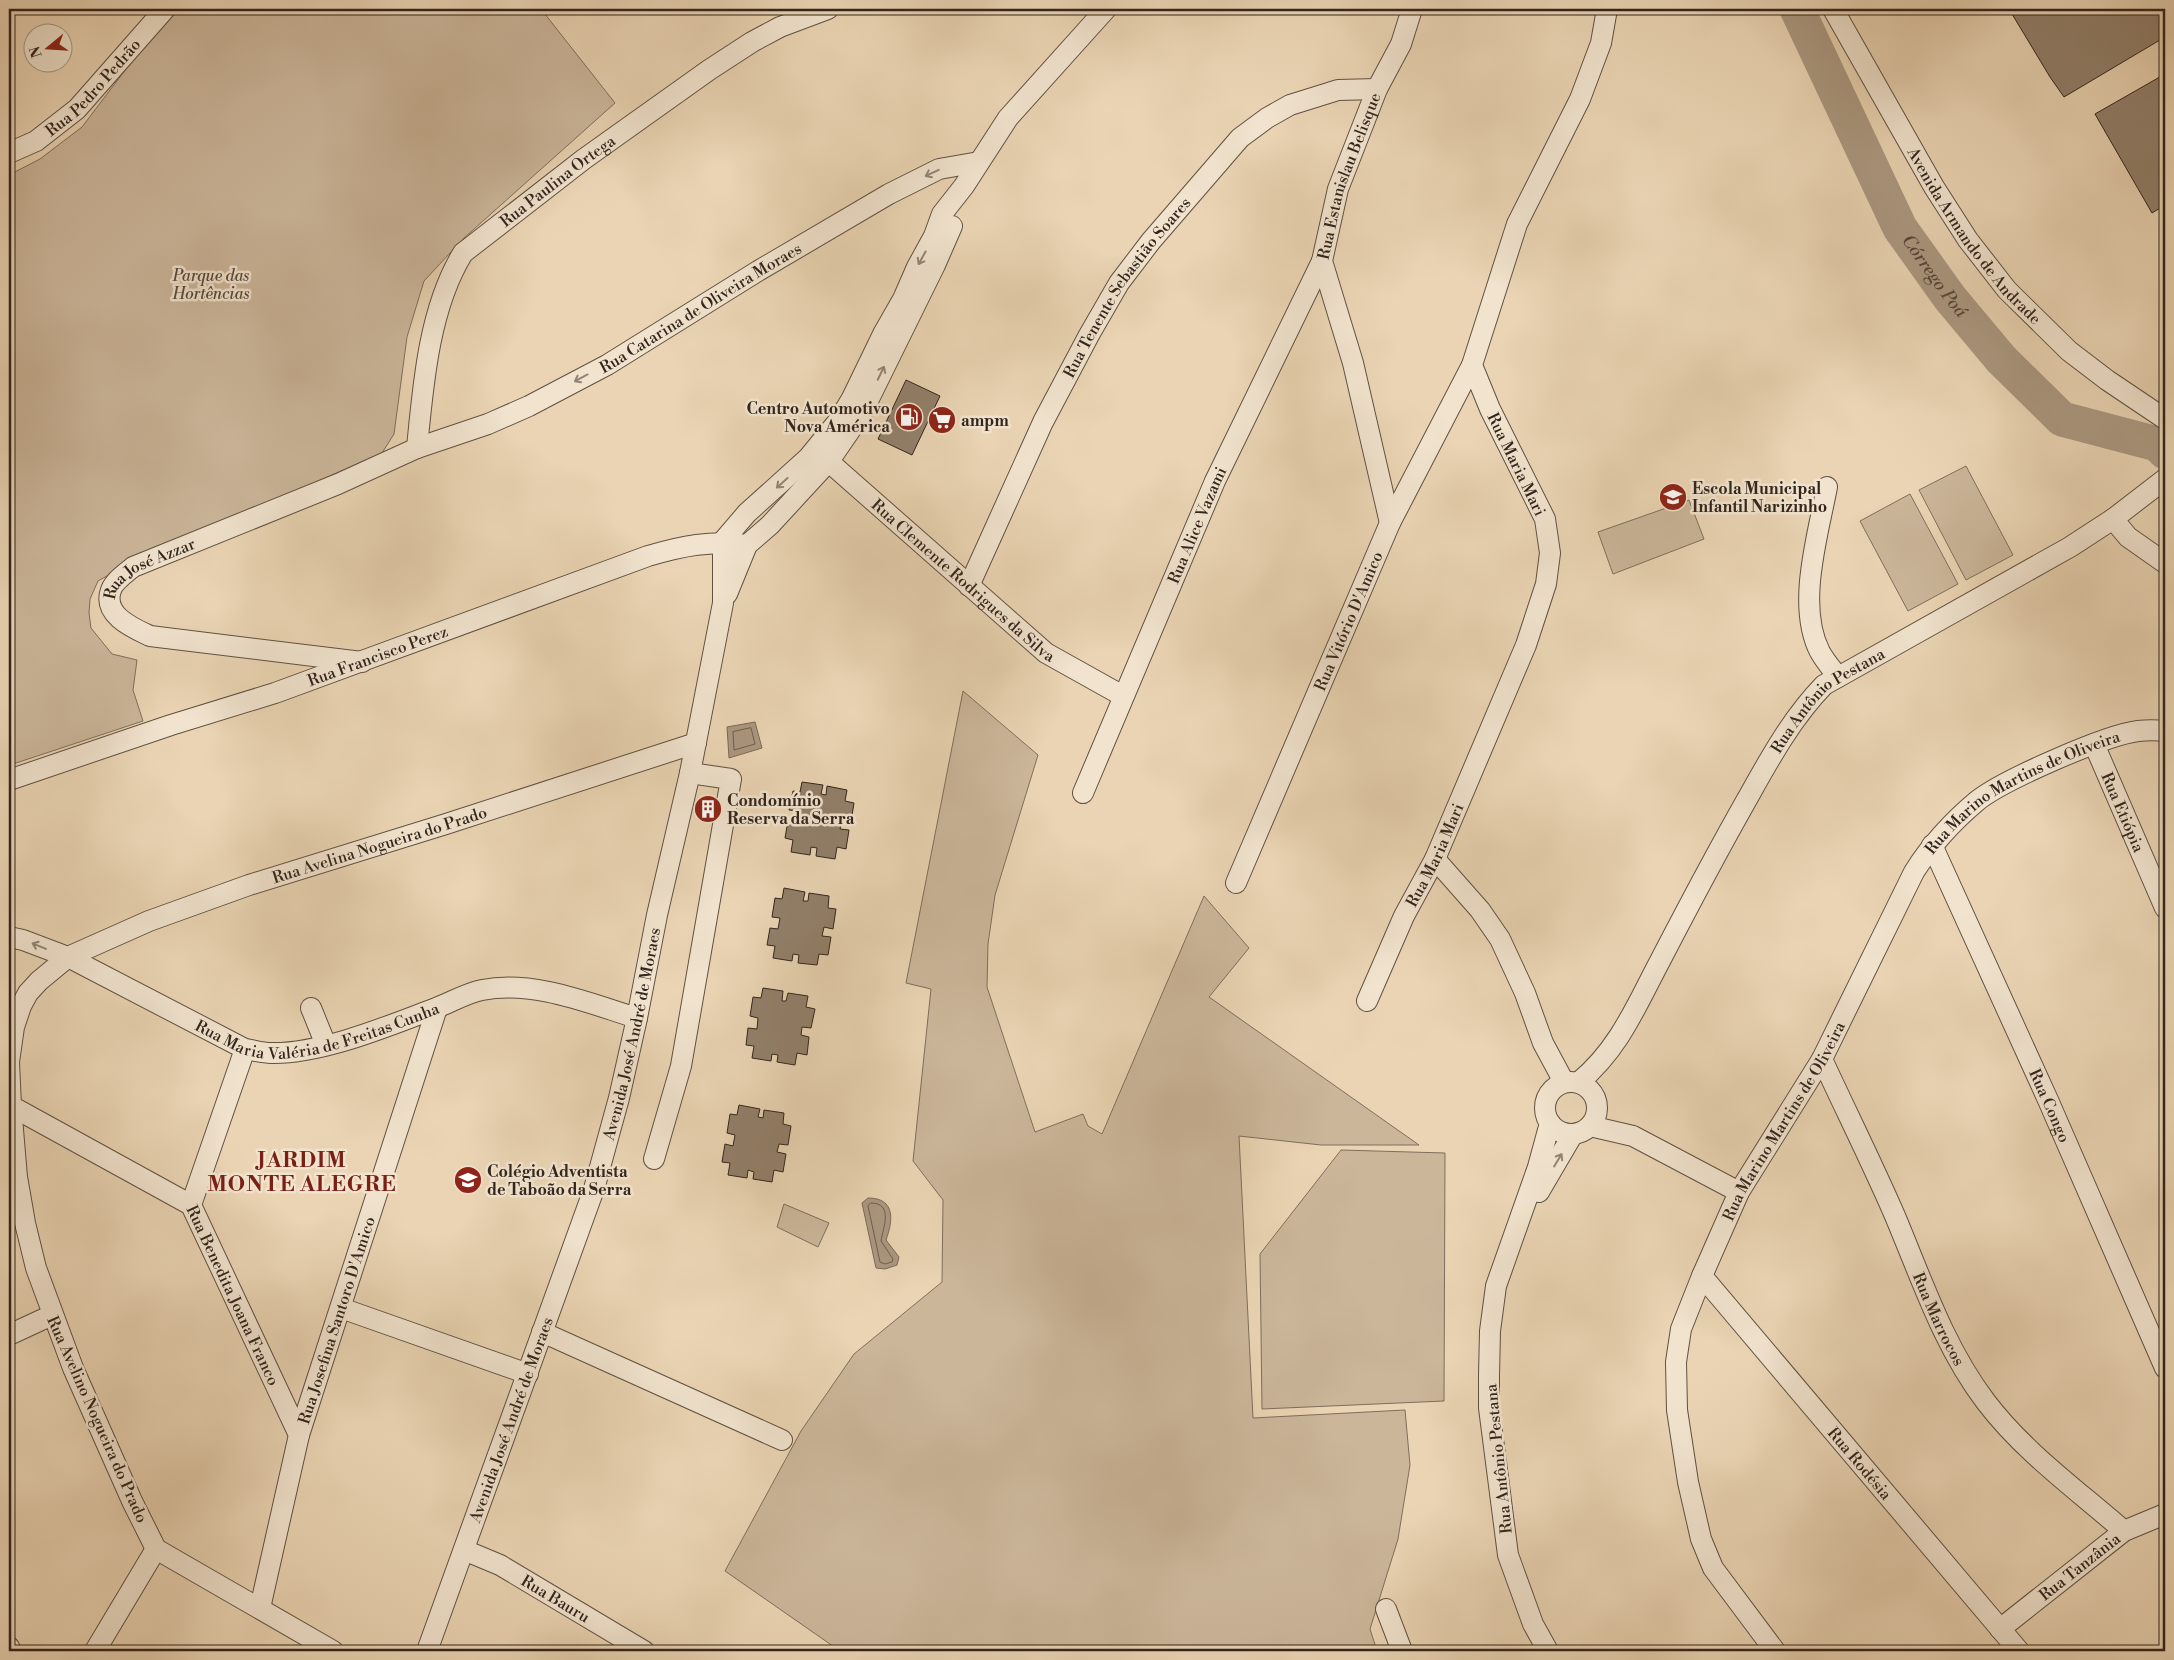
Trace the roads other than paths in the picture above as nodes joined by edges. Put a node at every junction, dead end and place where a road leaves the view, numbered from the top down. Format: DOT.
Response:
graph roads {
  1 [pos="165,9"];
  2 [pos="828,9"];
  3 [pos="1106,9"];
  4 [pos="1412,9"];
  5 [pos="1607,9"];
  6 [pos="1833,9"];
  7 [pos="1376,89"];
  8 [pos="9,153"];
  9 [pos="979,162"];
  10 [pos="1322,261"];
  11 [pos="1472,365"];
  12 [pos="2165,419"];
  13 [pos="417,448"];
  14 [pos="822,455"];
  15 [pos="2162,482"];
  16 [pos="1827,487"];
  17 [pos="2120,514"];
  18 [pos="1390,523"];
  19 [pos="723,542"];
  20 [pos="747,545"];
  21 [pos="2165,563"];
  22 [pos="970,586"];
  23 [pos="723,602"];
  24 [pos="362,662"];
  25 [pos="1838,677"];
  26 [pos="1124,696"];
  27 [pos="2165,731"];
  28 [pos="696,742"];
  29 [pos="2094,744"];
  30 [pos="690,773"];
  31 [pos="9,780"];
  32 [pos="1083,793"];
  33 [pos="1932,845"];
  34 [pos="1435,859"];
  35 [pos="1236,883"];
  36 [pos="2165,908"];
  37 [pos="9,937"];
  38 [pos="68,958"];
  39 [pos="1367,1001"];
  40 [pos="311,1008"];
  41 [pos="437,1008"];
  42 [pos="637,1018"];
  43 [pos="1617,1042"];
  44 [pos="326,1045"];
  45 [pos="245,1049"];
  46 [pos="1822,1059"];
  47 [pos="1565,1085"];
  48 [pos="1596,1100"];
  49 [pos="11,1106"];
  50 [pos="1550,1123"];
  51 [pos="1582,1130"];
  52 [pos="1633,1136"];
  53 [pos="654,1159"];
  54 [pos="1739,1192"];
  55 [pos="191,1205"];
  56 [pos="1515,1232"];
  57 [pos="1702,1276"];
  58 [pos="340,1308"];
  59 [pos="52,1315"];
  60 [pos="542,1332"];
  61 [pos="9,1335"];
  62 [pos="2165,1368"];
  63 [pos="528,1374"];
  64 [pos="299,1435"];
  65 [pos="782,1440"];
  66 [pos="2165,1514"];
  67 [pos="2124,1531"];
  68 [pos="156,1549"];
  69 [pos="464,1550"];
  70 [pos="260,1608"];
  71 [pos="1386,1608"];
  72 [pos="2000,1629"];
  73 [pos="9,1647"];
  74 [pos="11,1651"];
  75 [pos="95,1651"];
  76 [pos="333,1651"];
  77 [pos="427,1651"];
  78 [pos="644,1651"];
  79 [pos="1402,1651"];
  80 [pos="1548,1651"];
  81 [pos="1775,1651"];
  82 [pos="2019,1651"];
  1 -- 8 [label="street, Rua Pedro Pedrão"];
  2 -- 13 [label="street, Rua Paulina Ortega"];
  3 -- 9 [label="street, Avenida José André de Moraes"];
  4 -- 7 [label="street, Rua Estanislau Belisque"];
  5 -- 11 [label="street"];
  6 -- 12 [label="street, Avenida Armando de Andrade"];
  7 -- 10 [label="street, Rua Estanislau Belisque"];
  7 -- 22 [label="street, Rua Tenente Sebastião Soares"];
  9 -- 13 [label="street, Rua Catarina de Oliveira Moraes, one-way"];
  9 -- 14 [label="street, Avenida José André de Moraes"];
  10 -- 18 [label="street, Rua Estanislau Belisque"];
  10 -- 26 [label="street, Rua Alice Vazami"];
  11 -- 18 [label="street, Rua Vitório D'Amico"];
  11 -- 34 [label="street, Rua Maria Mari"];
  13 -- 24 [label="street, Rua José Azzar"];
  14 -- 19 [label="street, Avenida José André de Moraes, one-way"];
  14 -- 20 [label="street, Avenida José André de Moraes"];
  14 -- 22 [label="street, Rua Clemente Rodrigues da Silva"];
  15 -- 17 [label="street, Rua Antônio Pestana"];
  16 -- 25 [label="street"];
  17 -- 21 [label="street"];
  17 -- 25 [label="street, Rua Antônio Pestana"];
  18 -- 35 [label="street, Rua Vitório D'Amico"];
  19 -- 20 [label="street, Rua Francisco Perez"];
  19 -- 23 [label="street, Avenida José André de Moraes"];
  19 -- 24 [label="street, Rua Francisco Perez"];
  20 -- 23 [label="street, Avenida José André de Moraes"];
  22 -- 26 [label="street, Rua Clemente Rodrigues da Silva"];
  23 -- 28 [label="street, Avenida José André de Moraes"];
  24 -- 31 [label="street, Rua Francisco Perez"];
  25 -- 43 [label="street, Rua Antônio Pestana"];
  26 -- 32 [label="street, Rua Alice Vazami"];
  27 -- 29 [label="street, Rua Marino Martins de Oliveira"];
  28 -- 30 [label="street, Avenida José André de Moraes"];
  28 -- 38 [label="street, Rua Avelina Nogueira do Prado"];
  29 -- 33 [label="street, Rua Marino Martins de Oliveira"];
  29 -- 36 [label="street, Rua Etiópia"];
  30 -- 42 [label="street, Avenida José André de Moraes"];
  30 -- 53 [label="street"];
  33 -- 46 [label="street, Rua Marino Martins de Oliveira"];
  33 -- 62 [label="street, Rua Congo"];
  34 -- 39 [label="street, Rua Maria Mari"];
  34 -- 47 [label="street"];
  38 -- 37 [label="street, Rua Maria Valéria de Freitas Cunha, one-way"];
  38 -- 45 [label="street, Rua Maria Valéria de Freitas Cunha"];
  38 -- 49 [label="street, Rua Avelino Nogueira do Prado"];
  40 -- 44 [label="street"];
  41 -- 42 [label="street, Rua Maria Valéria de Freitas Cunha"];
  41 -- 44 [label="street, Rua Maria Valéria de Freitas Cunha"];
  41 -- 58 [label="street, Rua Josefina Santoro D'Amico"];
  42 -- 60 [label="street, Avenida José André de Moraes"];
  43 -- 47 [label="street, Rua Antônio Pestana"];
  43 -- 48 [label="street, Rua Antônio Pestana"];
  44 -- 45 [label="street, Rua Maria Valéria de Freitas Cunha"];
  45 -- 55 [label="street"];
  46 -- 54 [label="street, Rua Marino Martins de Oliveira"];
  46 -- 67 [label="street, Rua Marrocos"];
  47 -- 48 [label="street"];
  47 -- 50 [label="street"];
  48 -- 51 [label="street"];
  48 -- 52 [label="street"];
  49 -- 55 [label="street, Rua Benedita Joana Franco"];
  49 -- 59 [label="street, Rua Avelino Nogueira do Prado"];
  50 -- 51 [label="street"];
  50 -- 56 [label="street, Rua Antônio Pestana"];
  51 -- 52 [label="street"];
  56 -- 51 [label="street, Rua Antônio Pestana, one-way"];
  52 -- 54 [label="street"];
  54 -- 57 [label="street, Rua Marino Martins de Oliveira"];
  55 -- 64 [label="street, Rua Benedita Joana Franco"];
  56 -- 80 [label="street, Rua Antônio Pestana"];
  57 -- 72 [label="street, Rua Rodésia"];
  57 -- 81 [label="street, Rua Marino Martins de Oliveira"];
  58 -- 63 [label="street"];
  58 -- 64 [label="street, Rua Josefina Santoro D'Amico"];
  59 -- 61 [label="street"];
  59 -- 68 [label="street, Rua Avelino Nogueira do Prado"];
  60 -- 63 [label="street, Avenida José André de Moraes"];
  60 -- 65 [label="street"];
  63 -- 69 [label="street, Avenida José André de Moraes"];
  64 -- 70 [label="street, Rua Josefina Santoro D'Amico"];
  66 -- 67 [label="street, Rua Tanzânia"];
  67 -- 72 [label="street, Rua Tanzânia"];
  68 -- 70 [label="street"];
  68 -- 75 [label="street"];
  69 -- 77 [label="street, Avenida José André de Moraes"];
  69 -- 78 [label="street, Rua Bauru"];
  70 -- 76 [label="street"];
  71 -- 79 [label="street"];
  72 -- 82 [label="street, Rua Rodésia"];
  73 -- 74 [label="street"];
}
